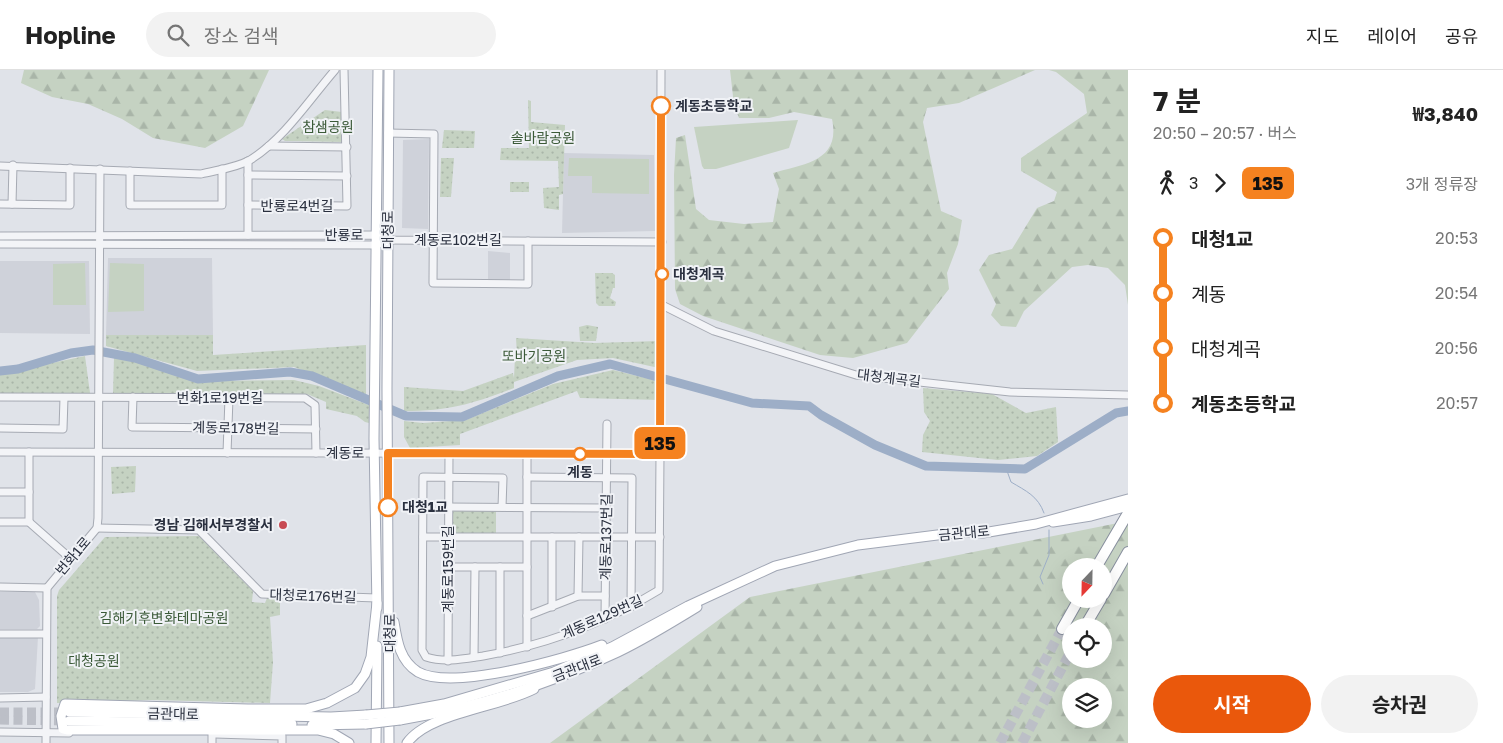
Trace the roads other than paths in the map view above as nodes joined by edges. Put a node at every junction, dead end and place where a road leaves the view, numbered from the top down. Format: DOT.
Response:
graph roads {
  1 [pos="335,70"];
  2 [pos="344,70"];
  3 [pos="378,70"];
  4 [pos="389,70"];
  5 [pos="661,70"];
  6 [pos="388,133"];
  7 [pos="269,146"];
  8 [pos="347,147"];
  9 [pos="248,161"];
  10 [pos="13,165"];
  11 [pos="0,166"];
  12 [pos="70,168"];
  13 [pos="100,169"];
  14 [pos="222,169"];
  15 [pos="130,171"];
  16 [pos="248,175"];
  17 [pos="347,176"];
  18 [pos="0,204"];
  19 [pos="12,204"];
  20 [pos="248,205"];
  21 [pos="248,235"];
  22 [pos="377,235"];
  23 [pos="0,236"];
  24 [pos="99,236"];
  25 [pos="388,240"];
  26 [pos="434,240"];
  27 [pos="528,241"];
  28 [pos="662,242"];
  29 [pos="0,244"];
  30 [pos="99,244"];
  31 [pos="376,245"];
  32 [pos="662,306"];
  33 [pos="1128,395"];
  34 [pos="0,397"];
  35 [pos="64,398"];
  36 [pos="98,398"];
  37 [pos="133,398"];
  38 [pos="228,398"];
  39 [pos="607,424"];
  40 [pos="0,428"];
  41 [pos="228,428"];
  42 [pos="316,429"];
  43 [pos="0,452"];
  44 [pos="29,452"];
  45 [pos="98,452"];
  46 [pos="227,453"];
  47 [pos="316,453"];
  48 [pos="374,453"];
  49 [pos="388,453"];
  50 [pos="449,453"];
  51 [pos="527,454"];
  52 [pos="606,454"];
  53 [pos="660,454"];
  54 [pos="527,477"];
  55 [pos="448,478"];
  56 [pos="606,478"];
  57 [pos="0,492"];
  58 [pos="29,492"];
  59 [pos="1128,499"];
  60 [pos="1128,506"];
  61 [pos="448,507"];
  62 [pos="502,507"];
  63 [pos="527,507"];
  64 [pos="606,508"];
  65 [pos="1128,513"];
  66 [pos="1042,520"];
  67 [pos="0,522"];
  68 [pos="29,522"];
  69 [pos="97,528"];
  70 [pos="423,537"];
  71 [pos="448,537"];
  72 [pos="527,537"];
  73 [pos="552,537"];
  74 [pos="579,537"];
  75 [pos="606,537"];
  76 [pos="631,537"];
  77 [pos="660,537"];
  78 [pos="1128,552"];
  79 [pos="1101,558"];
  80 [pos="71,559"];
  81 [pos="448,567"];
  82 [pos="475,567"];
  83 [pos="500,567"];
  84 [pos="527,567"];
  85 [pos="1112,580"];
  86 [pos="740,581"];
  87 [pos="0,588"];
  88 [pos="47,588"];
  89 [pos="578,596"];
  90 [pos="605,596"];
  91 [pos="377,600"];
  92 [pos="390,601"];
  93 [pos="552,607"];
  94 [pos="632,607"];
  95 [pos="527,616"];
  96 [pos="605,619"];
  97 [pos="651,626"];
  98 [pos="0,634"];
  99 [pos="46,634"];
  100 [pos="527,647"];
  101 [pos="500,653"];
  102 [pos="474,657"];
  103 [pos="448,661"];
  104 [pos="556,677"];
  105 [pos="0,698"];
  106 [pos="46,698"];
  107 [pos="248,709"];
  108 [pos="69,716"];
  109 [pos="400,716"];
  110 [pos="215,719"];
  111 [pos="0,732"];
  112 [pos="46,732"];
  113 [pos="212,734"];
  114 [pos="281,736"];
  115 [pos="46,743"];
  116 [pos="212,743"];
  117 [pos="349,743"];
  118 [pos="376,743"];
  119 [pos="390,743"];
  120 [pos="407,743"];
  1 -- 7 [label="street"];
  2 -- 8 [label="street, 반룡로4번길"];
  3 -- 22 [label="main road, 대청로"];
  4 -- 6 [label="main road, 대청로"];
  5 -- 28 [label="street"];
  6 -- 25 [label="main road, 대청로"];
  6 -- 26 [label="street"];
  7 -- 8 [label="street"];
  7 -- 9 [label="street"];
  8 -- 17 [label="street, 반룡로4번길"];
  9 -- 14 [label="street"];
  9 -- 16 [label="street"];
  10 -- 11 [label="street"];
  10 -- 12 [label="street"];
  10 -- 19 [label="street"];
  12 -- 13 [label="street"];
  12 -- 19 [label="street"];
  13 -- 15 [label="street"];
  13 -- 24 [label="street"];
  14 -- 15 [label="street"];
  14 -- 15 [label="street"];
  16 -- 17 [label="street"];
  16 -- 20 [label="street"];
  17 -- 20 [label="street, 반룡로4번길"];
  18 -- 19 [label="street"];
  20 -- 21 [label="street"];
  21 -- 22 [label="street, 반룡로"];
  21 -- 24 [label="street, 반룡로"];
  22 -- 25 [label="street, 반룡로"];
  22 -- 31 [label="main road, 대청로"];
  23 -- 24 [label="street, 반룡로"];
  24 -- 30 [label="street"];
  25 -- 26 [label="street, 계동로102번길"];
  25 -- 31 [label="street, 반룡로"];
  25 -- 49 [label="main road, 대청로"];
  26 -- 27 [label="street, 계동로102번길"];
  26 -- 27 [label="street"];
  27 -- 28 [label="street, 계동로102번길"];
  28 -- 32 [label="street"];
  29 -- 30 [label="street, 반룡로"];
  30 -- 31 [label="street, 반룡로"];
  30 -- 36 [label="street, 번화1로"];
  31 -- 48 [label="main road, 대청로"];
  32 -- 33 [label="street, 대청계곡길"];
  32 -- 53 [label="street"];
  34 -- 35 [label="street, 번화1로19번길"];
  35 -- 36 [label="street, 번화1로19번길"];
  35 -- 40 [label="street"];
  36 -- 37 [label="street, 번화1로19번길"];
  36 -- 45 [label="street, 번화1로"];
  37 -- 38 [label="street, 번화1로19번길"];
  37 -- 41 [label="street, 계동로178번길"];
  38 -- 41 [label="street"];
  38 -- 42 [label="street, 번화1로19번길"];
  39 -- 52 [label="street"];
  41 -- 42 [label="street, 계동로178번길"];
  41 -- 46 [label="street"];
  42 -- 47 [label="street"];
  43 -- 44 [label="street, 계동로"];
  44 -- 45 [label="street, 계동로"];
  44 -- 58 [label="street"];
  45 -- 46 [label="street, 계동로"];
  45 -- 69 [label="street, 번화1로"];
  46 -- 47 [label="street, 계동로"];
  47 -- 48 [label="street, 계동로"];
  48 -- 49 [label="street, 계동로"];
  48 -- 91 [label="main road, 대청로"];
  49 -- 50 [label="street, 계동로"];
  49 -- 92 [label="main road, 대청로"];
  50 -- 51 [label="street, 계동로"];
  50 -- 55 [label="street, 계동로159번길"];
  51 -- 52 [label="street, 계동로"];
  51 -- 54 [label="street"];
  52 -- 53 [label="street, 계동로"];
  52 -- 56 [label="street"];
  53 -- 77 [label="street, 계동로129번길"];
  54 -- 56 [label="street, 계동로137번길"];
  54 -- 63 [label="street"];
  55 -- 61 [label="street, 계동로159번길"];
  55 -- 62 [label="street, 계동로159번길"];
  55 -- 70 [label="street, 계동로159번길"];
  56 -- 64 [label="street, 계동로137번길"];
  56 -- 76 [label="street, 계동로137번길"];
  57 -- 58 [label="street"];
  58 -- 68 [label="street"];
  59 -- 66 [label="main road, 금관대로"];
  60 -- 66 [label="main road, 금관대로"];
  61 -- 62 [label="street"];
  61 -- 71 [label="street, 계동로159번길"];
  62 -- 63 [label="street"];
  63 -- 64 [label="street"];
  63 -- 72 [label="street"];
  64 -- 75 [label="street, 계동로137번길"];
  65 -- 79 [label="highway"];
  66 -- 86 [label="main road, 금관대로"];
  67 -- 68 [label="street"];
  68 -- 80 [label="street"];
  69 -- 80 [label="street, 번화1로"];
  69 -- 91 [label="street, 대청로176번길"];
  70 -- 71 [label="street"];
  70 -- 103 [label="street, 계동로129번길"];
  71 -- 72 [label="street"];
  71 -- 81 [label="street, 계동로159번길"];
  72 -- 73 [label="street"];
  72 -- 84 [label="street"];
  73 -- 74 [label="street"];
  73 -- 93 [label="street"];
  74 -- 75 [label="street"];
  74 -- 89 [label="street"];
  75 -- 76 [label="street"];
  75 -- 90 [label="street, 계동로137번길"];
  76 -- 77 [label="street"];
  76 -- 94 [label="street"];
  77 -- 94 [label="street, 계동로129번길"];
  78 -- 85 [label="highway"];
  80 -- 88 [label="street, 번화1로"];
  81 -- 82 [label="street"];
  81 -- 103 [label="street, 계동로159번길"];
  82 -- 83 [label="street"];
  82 -- 102 [label="street"];
  83 -- 84 [label="street"];
  83 -- 101 [label="street"];
  84 -- 95 [label="street"];
  86 -- 97 [label="main road, 금관대로"];
  86 -- 104 [label="main road, 금관대로"];
  87 -- 88 [label="street"];
  88 -- 99 [label="street, 번화1로"];
  89 -- 90 [label="street, 계동로137번길"];
  89 -- 93 [label="street, 계동로137번길"];
  90 -- 96 [label="street, 계동로137번길"];
  91 -- 107 [label="main road"];
  91 -- 118 [label="main road, 대청로"];
  92 -- 97 [label="main road"];
  92 -- 119 [label="main road, 대청로"];
  93 -- 95 [label="street, 계동로137번길"];
  94 -- 96 [label="street, 계동로129번길"];
  95 -- 100 [label="street"];
  96 -- 100 [label="street, 계동로129번길"];
  97 -- 109 [label="main road, 금관대로"];
  98 -- 99 [label="street"];
  99 -- 106 [label="street, 번화1로"];
  100 -- 101 [label="street, 계동로129번길"];
  101 -- 102 [label="street, 계동로129번길"];
  102 -- 103 [label="street, 계동로129번길"];
  104 -- 109 [label="main road, 금관대로"];
  104 -- 120 [label="main road"];
  105 -- 106 [label="street"];
  106 -- 112 [label="street, 번화1로"];
  107 -- 110 [label="main road"];
  107 -- 114 [label="main road"];
  108 -- 110 [label="main road, 금관대로"];
  109 -- 110 [label="main road, 금관대로, bridge"];
  110 -- 114 [label="main road"];
  111 -- 112 [label="street"];
  112 -- 113 [label="street"];
  112 -- 115 [label="street, 번화1로"];
  113 -- 114 [label="street"];
  113 -- 116 [label="street"];
  114 -- 117 [label="main road"];
}
